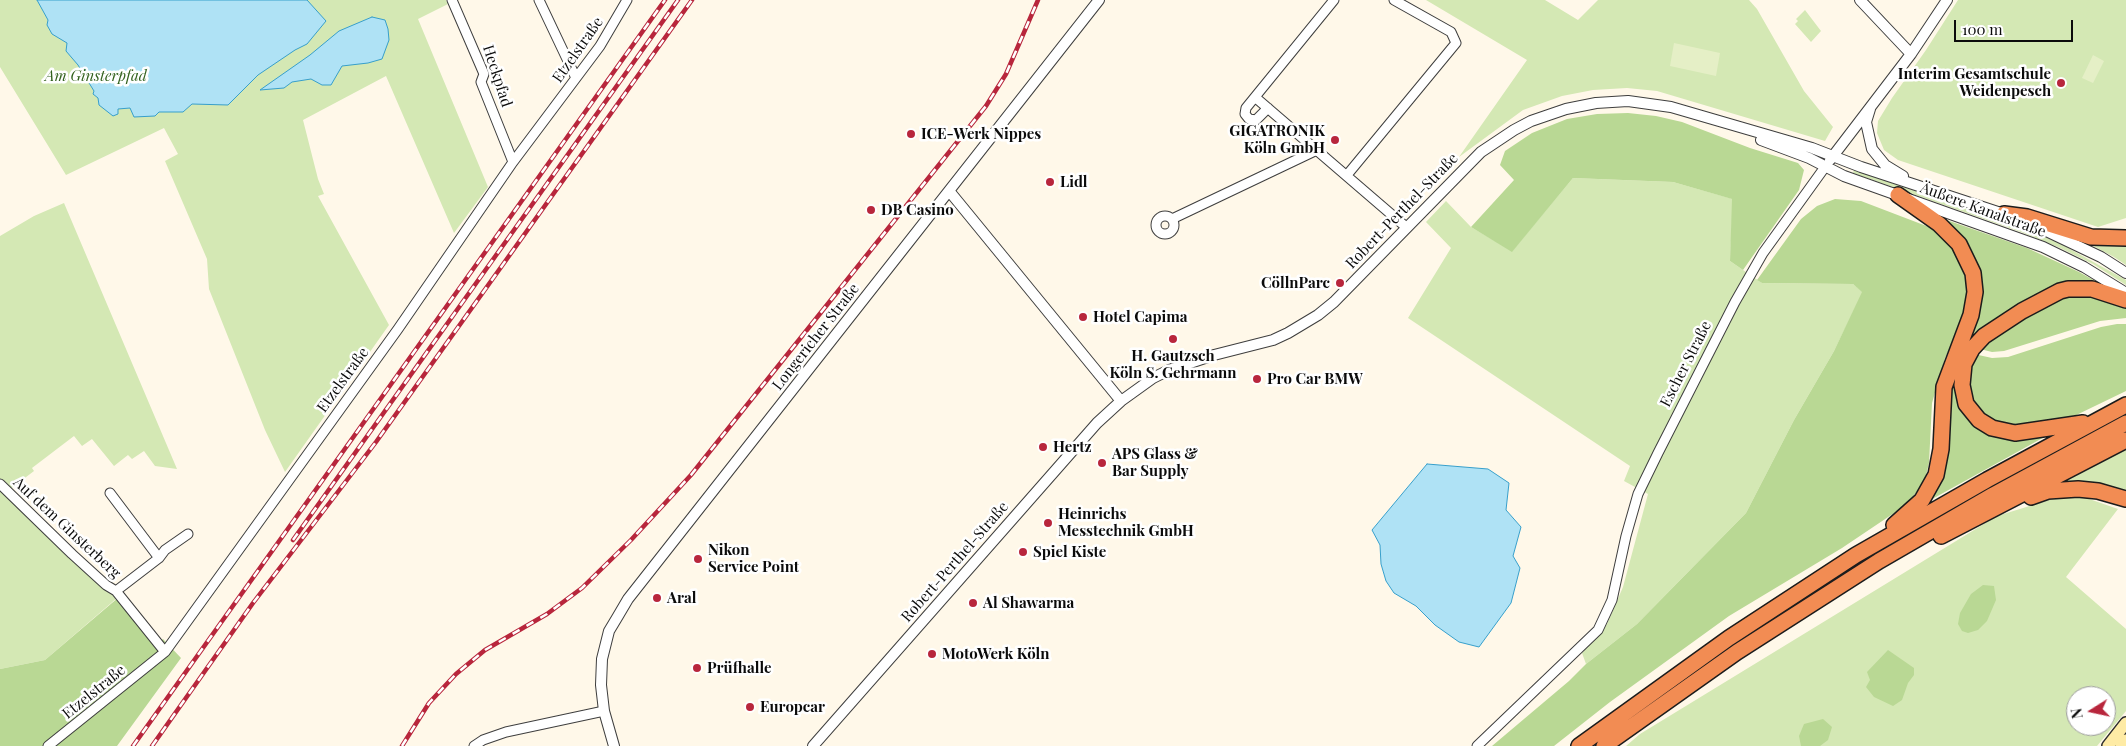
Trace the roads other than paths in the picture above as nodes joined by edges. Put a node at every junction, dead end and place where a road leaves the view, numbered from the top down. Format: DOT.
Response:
graph roads {
  1 [pos="452,0"];
  2 [pos="539,0"];
  3 [pos="627,0"];
  4 [pos="1098,0"];
  5 [pos="1334,0"];
  6 [pos="1394,0"];
  7 [pos="1860,0"];
  8 [pos="1948,0"];
  9 [pos="1911,54"];
  10 [pos="576,78"];
  11 [pos="1256,98"];
  12 [pos="1870,106"];
  13 [pos="1268,108"];
  14 [pos="1719,122"];
  15 [pos="1317,150"];
  16 [pos="1832,156"];
  17 [pos="513,162"];
  18 [pos="1825,167"];
  19 [pos="1347,176"];
  20 [pos="1916,184"];
  21 [pos="950,192"];
  22 [pos="1898,195"];
  23 [pos="2004,214"];
  24 [pos="1172,219"];
  25 [pos="1406,227"];
  26 [pos="2126,238"];
  27 [pos="2126,273"];
  28 [pos="2126,293"];
  29 [pos="2126,300"];
  30 [pos="1122,401"];
  31 [pos="2126,405"];
  32 [pos="2097,421"];
  33 [pos="2126,423"];
  34 [pos="2126,440"];
  35 [pos="0,484"];
  36 [pos="110,493"];
  37 [pos="2126,499"];
  38 [pos="1998,506"];
  39 [pos="188,534"];
  40 [pos="1905,546"];
  41 [pos="1856,555"];
  42 [pos="159,558"];
  43 [pos="116,591"];
  44 [pos="165,652"];
  45 [pos="604,711"];
  46 [pos="2126,724"];
  47 [pos="2126,740"];
  48 [pos="48,746"];
  49 [pos="474,746"];
  50 [pos="614,746"];
  51 [pos="813,746"];
  52 [pos="1477,746"];
  53 [pos="1578,746"];
  54 [pos="1604,746"];
  55 [pos="2108,746"];
  56 [pos="2121,746"];
  1 -- 17 [label="street, Heckpfad"];
  2 -- 10 [label="street"];
  3 -- 10 [label="street, Etzelstraße"];
  4 -- 21 [label="street, Longericher Straße"];
  5 -- 11 [label="street"];
  6 -- 19 [label="street"];
  7 -- 9 [label="street"];
  8 -- 9 [label="street, Escher Straße"];
  9 -- 12 [label="street, Escher Straße"];
  10 -- 17 [label="street, Etzelstraße"];
  11 -- 13 [label="street"];
  11 -- 13 [label="street"];
  12 -- 16 [label="street, Escher Straße"];
  12 -- 20 [label="street"];
  13 -- 15 [label="street"];
  14 -- 16 [label="street, Robert-Perthel-Straße"];
  14 -- 18 [label="street, Robert-Perthel-Straße"];
  14 -- 25 [label="street, Robert-Perthel-Straße"];
  15 -- 19 [label="street"];
  15 -- 24 [label="street"];
  16 -- 18 [label="street, Escher Straße"];
  16 -- 20 [label="street, Äußere Kanalstraße"];
  17 -- 44 [label="street, Etzelstraße"];
  18 -- 22 [label="street, Äußere Kanalstraße"];
  18 -- 52 [label="street, Escher Straße"];
  19 -- 25 [label="street"];
  20 -- 23 [label="street, Äußere Kanalstraße"];
  21 -- 30 [label="street"];
  21 -- 45 [label="street, Longericher Straße"];
  22 -- 28 [label="street, Äußere Kanalstraße"];
  22 -- 41 [label="highway"];
  23 -- 26 [label="highway"];
  23 -- 27 [label="street, Äußere Kanalstraße"];
  25 -- 30 [label="street, Robert-Perthel-Straße"];
  29 -- 32 [label="highway"];
  30 -- 51 [label="street, Robert-Perthel-Straße"];
  31 -- 32 [label="highway"];
  32 -- 41 [label="highway"];
  33 -- 40 [label="highway"];
  34 -- 38 [label="highway"];
  35 -- 43 [label="street, Auf dem Ginsterberg"];
  36 -- 42 [label="street"];
  37 -- 38 [label="highway"];
  38 -- 40 [label="highway"];
  39 -- 42 [label="street, Auf dem Ginsterberg"];
  40 -- 54 [label="highway"];
  41 -- 53 [label="highway"];
  42 -- 43 [label="street, Auf dem Ginsterberg"];
  43 -- 44 [label="street, Auf dem Ginsterberg"];
  44 -- 48 [label="street, Etzelstraße"];
  45 -- 49 [label="street"];
  45 -- 50 [label="street, Longericher Straße"];
  46 -- 55 [label="main road"];
  47 -- 56 [label="main road"];
}
